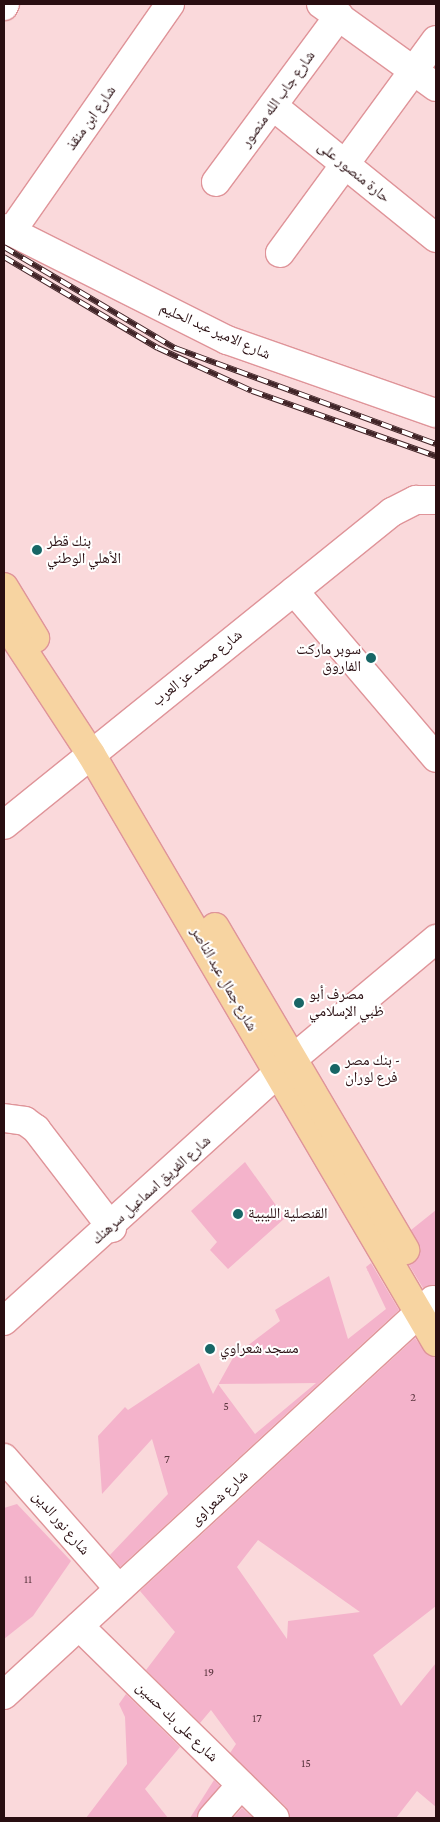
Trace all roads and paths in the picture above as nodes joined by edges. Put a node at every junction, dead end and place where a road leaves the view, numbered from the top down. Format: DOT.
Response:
graph roads {
  1 [pos="170,4"];
  2 [pos="330,10"];
  3 [pos="436,40"];
  4 [pos="415,71"];
  5 [pos="436,87"];
  6 [pos="272,106"];
  7 [pos="348,167"];
  8 [pos="216,182"];
  9 [pos="7,230"];
  10 [pos="436,238"];
  11 [pos="280,253"];
  12 [pos="436,413"];
  13 [pos="436,500"];
  14 [pos="4,587"];
  15 [pos="294,591"];
  16 [pos="4,621"];
  17 [pos="96,749"];
  18 [pos="436,758"];
  19 [pos="4,826"];
  20 [pos="436,939"];
  21 [pos="287,1065"];
  22 [pos="4,1118"];
  23 [pos="112,1228"];
  24 [pos="430,1306"];
  25 [pos="4,1320"];
  26 [pos="436,1342"];
  27 [pos="4,1458"];
  28 [pos="119,1589"];
  29 [pos="79,1626"];
  30 [pos="4,1695"];
  31 [pos="241,1785"];
  32 [pos="212,1818"];
  33 [pos="275,1818"];
  1 -- 9 [label="street, شارع ابن منقذ"];
  2 -- 4 [label="street"];
  2 -- 6 [label="street, شارع جاب الله منصور"];
  3 -- 4 [label="street"];
  4 -- 5 [label="street"];
  4 -- 7 [label="street"];
  6 -- 7 [label="street, حارة منصور على"];
  6 -- 8 [label="street, شارع جاب الله منصور"];
  7 -- 10 [label="street, حارة منصور على"];
  7 -- 11 [label="street"];
  9 -- 12 [label="street, شارع الامير عبد الحليم"];
  13 -- 15 [label="street, شارع محمد عز العرب"];
  14 -- 17 [label="main road, شارع جمال عبد الناصر"];
  15 -- 17 [label="street, شارع محمد عز العرب"];
  15 -- 18 [label="street"];
  16 -- 17 [label="main road, شارع جمال عبد الناصر"];
  17 -- 19 [label="street, شارع محمد عز العرب"];
  17 -- 21 [label="main road, شارع جمال عبد الناصر"];
  20 -- 21 [label="street, شارع الفريق اسماعيل سرهنك"];
  21 -- 23 [label="street, شارع الفريق اسماعيل سرهنك"];
  21 -- 24 [label="main road, شارع جمال عبد الناصر"];
  22 -- 23 [label="street"];
  23 -- 25 [label="street, شارع الفريق اسماعيل سرهنك"];
  24 -- 26 [label="main road, شارع جمال عبد الناصر"];
  24 -- 28 [label="street, شارع شعراوى"];
  27 -- 28 [label="street, شارع نور الدين"];
  28 -- 29 [label="street, شارع شعراوى"];
  29 -- 30 [label="street, شارع شعراوى"];
  29 -- 31 [label="street, شارع على بك حسين"];
  31 -- 32 [label="street"];
  31 -- 33 [label="street, شارع على بك حسين"];
}
